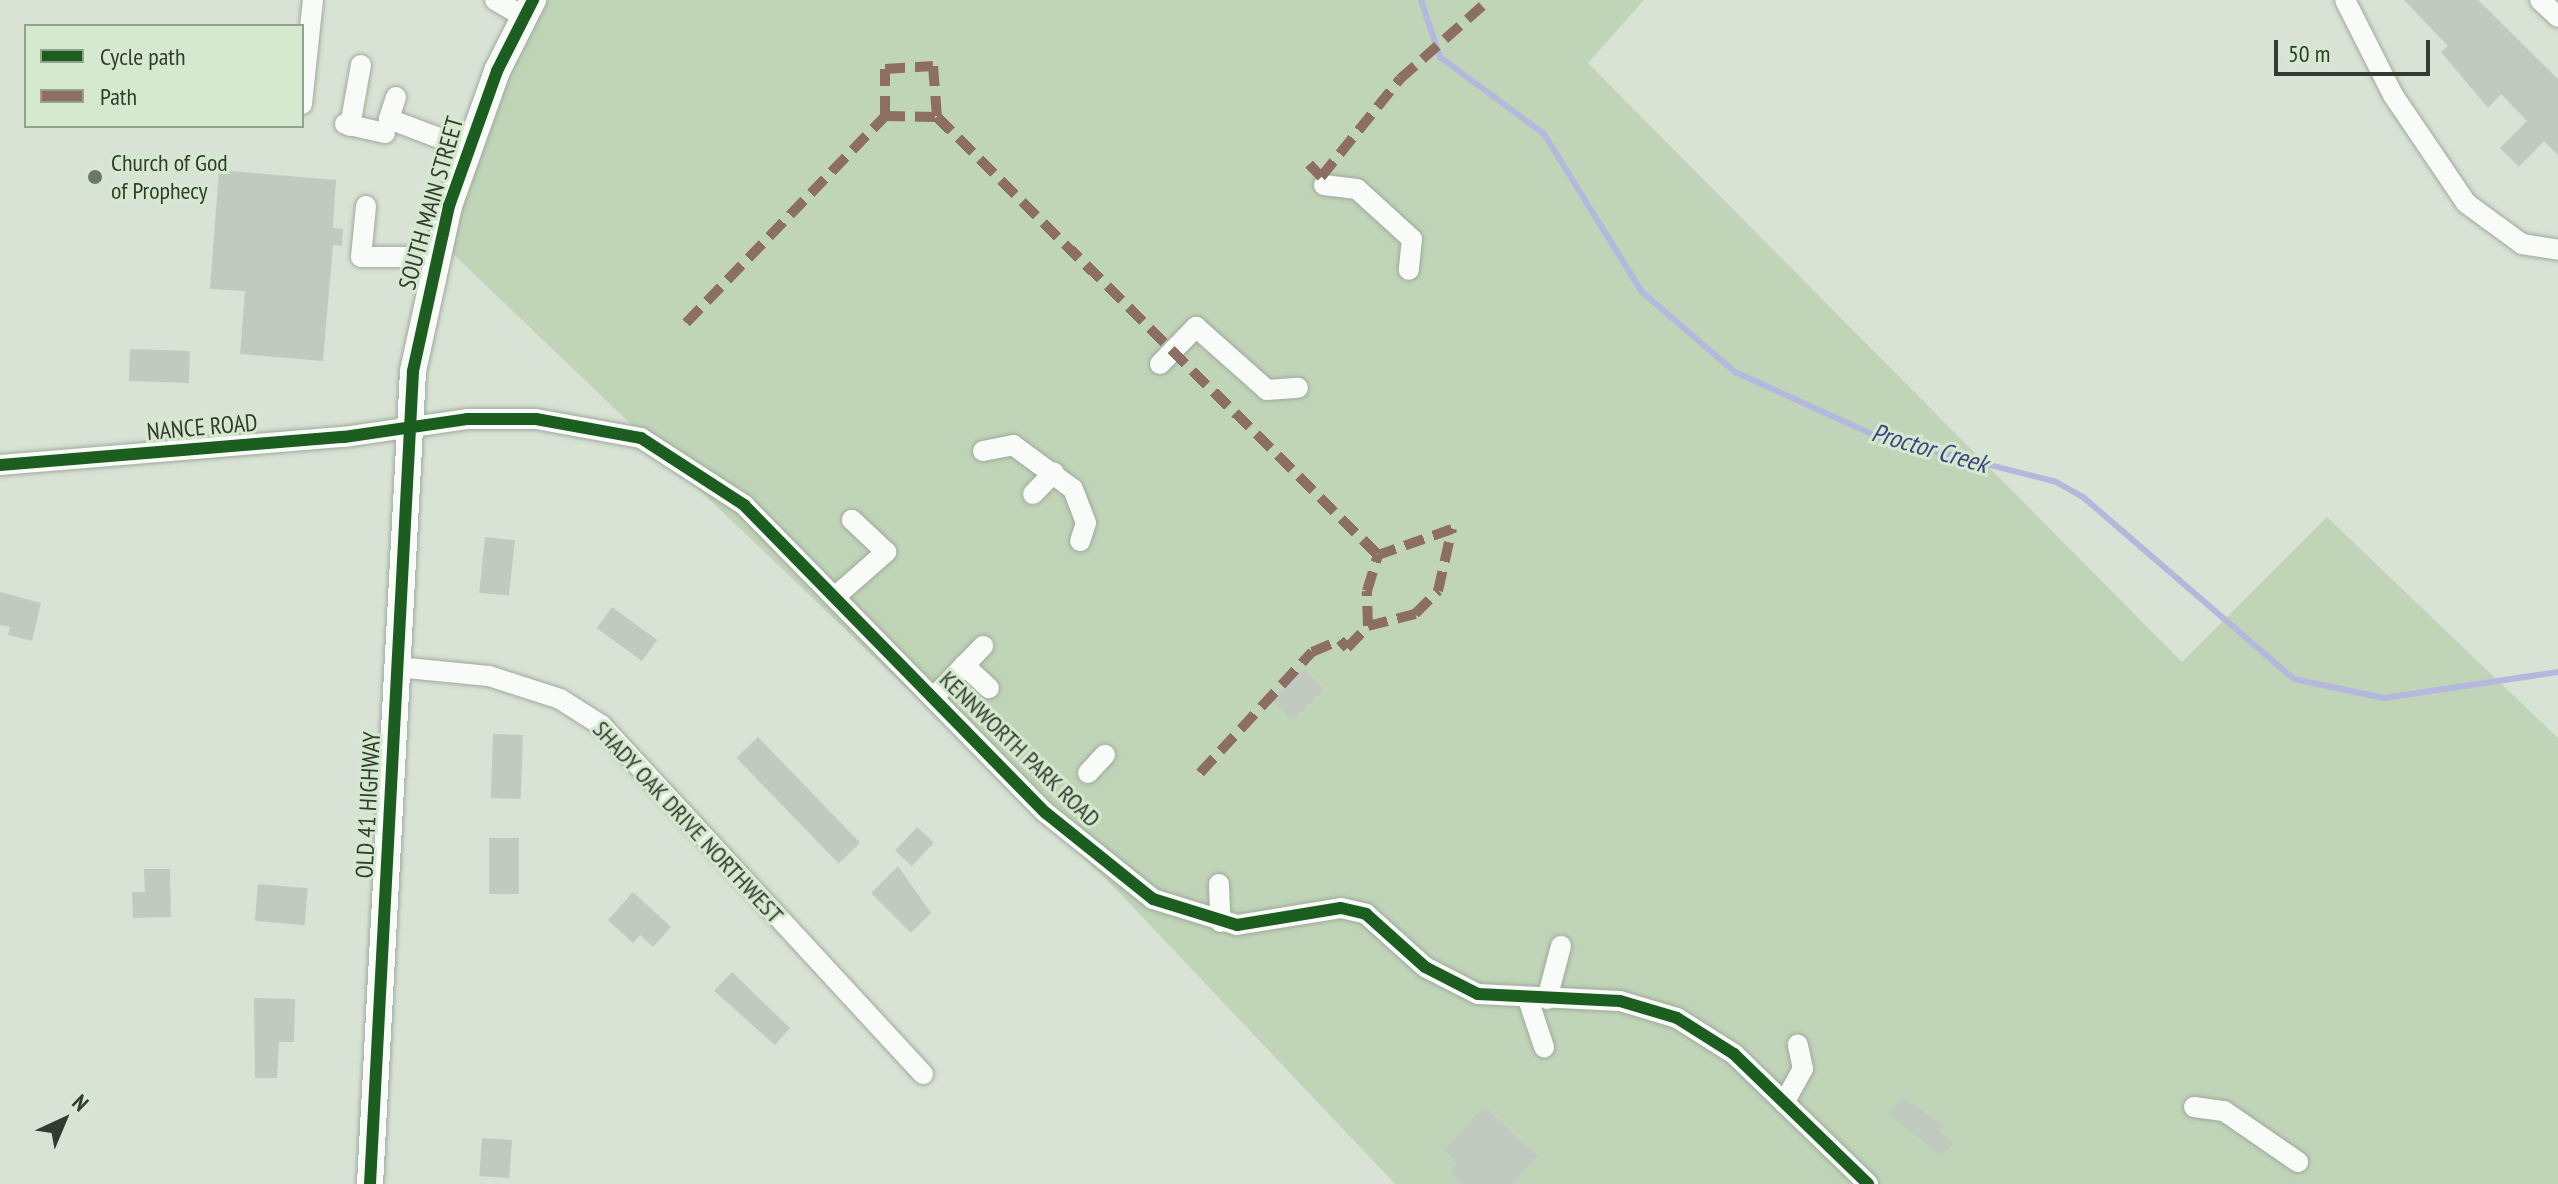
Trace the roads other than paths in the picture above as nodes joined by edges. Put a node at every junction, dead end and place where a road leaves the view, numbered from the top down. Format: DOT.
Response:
graph roads {
  1 [pos="313,0"];
  2 [pos="495,0"];
  3 [pos="2345,0"];
  4 [pos="2540,0"];
  5 [pos="528,9"];
  6 [pos="2558,17"];
  7 [pos="305,37"];
  8 [pos="304,59"];
  9 [pos="361,65"];
  10 [pos="396,97"];
  11 [pos="385,133"];
  12 [pos="468,149"];
  13 [pos="1324,185"];
  14 [pos="366,206"];
  15 [pos="2558,250"];
  16 [pos="436,257"];
  17 [pos="1409,270"];
  18 [pos="1160,364"];
  19 [pos="1298,388"];
  20 [pos="408,428"];
  21 [pos="983,451"];
  22 [pos="0,465"];
  23 [pos="1054,472"];
  24 [pos="1033,494"];
  25 [pos="852,520"];
  26 [pos="1080,541"];
  27 [pos="836,596"];
  28 [pos="983,646"];
  29 [pos="964,665"];
  30 [pos="397,667"];
  31 [pos="989,688"];
  32 [pos="934,697"];
  33 [pos="1105,755"];
  34 [pos="1088,773"];
  35 [pos="1219,884"];
  36 [pos="1220,922"];
  37 [pos="1561,946"];
  38 [pos="1537,999"];
  39 [pos="1798,1045"];
  40 [pos="1544,1047"];
  41 [pos="923,1074"];
  42 [pos="1784,1103"];
  43 [pos="2194,1107"];
  44 [pos="2298,1162"];
  45 [pos="370,1184"];
  46 [pos="1868,1184"];
  1 -- 7 [label="street"];
  2 -- 5 [label="street"];
  3 -- 15 [label="street"];
  4 -- 6 [label="street"];
  5 -- 12 [label="main road, SOUTH MAIN STREET"];
  7 -- 8 [label="street"];
  9 -- 11 [label="street"];
  10 -- 12 [label="street"];
  12 -- 16 [label="main road, SOUTH MAIN STREET"];
  13 -- 17 [label="street"];
  14 -- 16 [label="street"];
  16 -- 20 [label="main road, SOUTH MAIN STREET"];
  18 -- 19 [label="street"];
  20 -- 22 [label="street, NANCE ROAD"];
  20 -- 27 [label="street, KENNWORTH PARK ROAD"];
  20 -- 30 [label="main road, OLD 41 HIGHWAY"];
  21 -- 23 [label="street"];
  23 -- 24 [label="street"];
  23 -- 26 [label="street"];
  25 -- 27 [label="street"];
  27 -- 32 [label="street, KENNWORTH PARK ROAD"];
  28 -- 29 [label="street"];
  29 -- 31 [label="street"];
  29 -- 32 [label="street"];
  30 -- 41 [label="street, SHADY OAK DRIVE NORTHWEST"];
  30 -- 45 [label="main road, OLD 41 HIGHWAY"];
  32 -- 36 [label="street, KENNWORTH PARK ROAD"];
  33 -- 34 [label="street"];
  35 -- 36 [label="street"];
  36 -- 38 [label="street, KENNWORTH PARK ROAD"];
  37 -- 38 [label="street"];
  38 -- 40 [label="street"];
  38 -- 42 [label="street, KENNWORTH PARK ROAD"];
  39 -- 42 [label="street"];
  42 -- 46 [label="street, KENNWORTH PARK ROAD"];
  43 -- 44 [label="street"];
}
